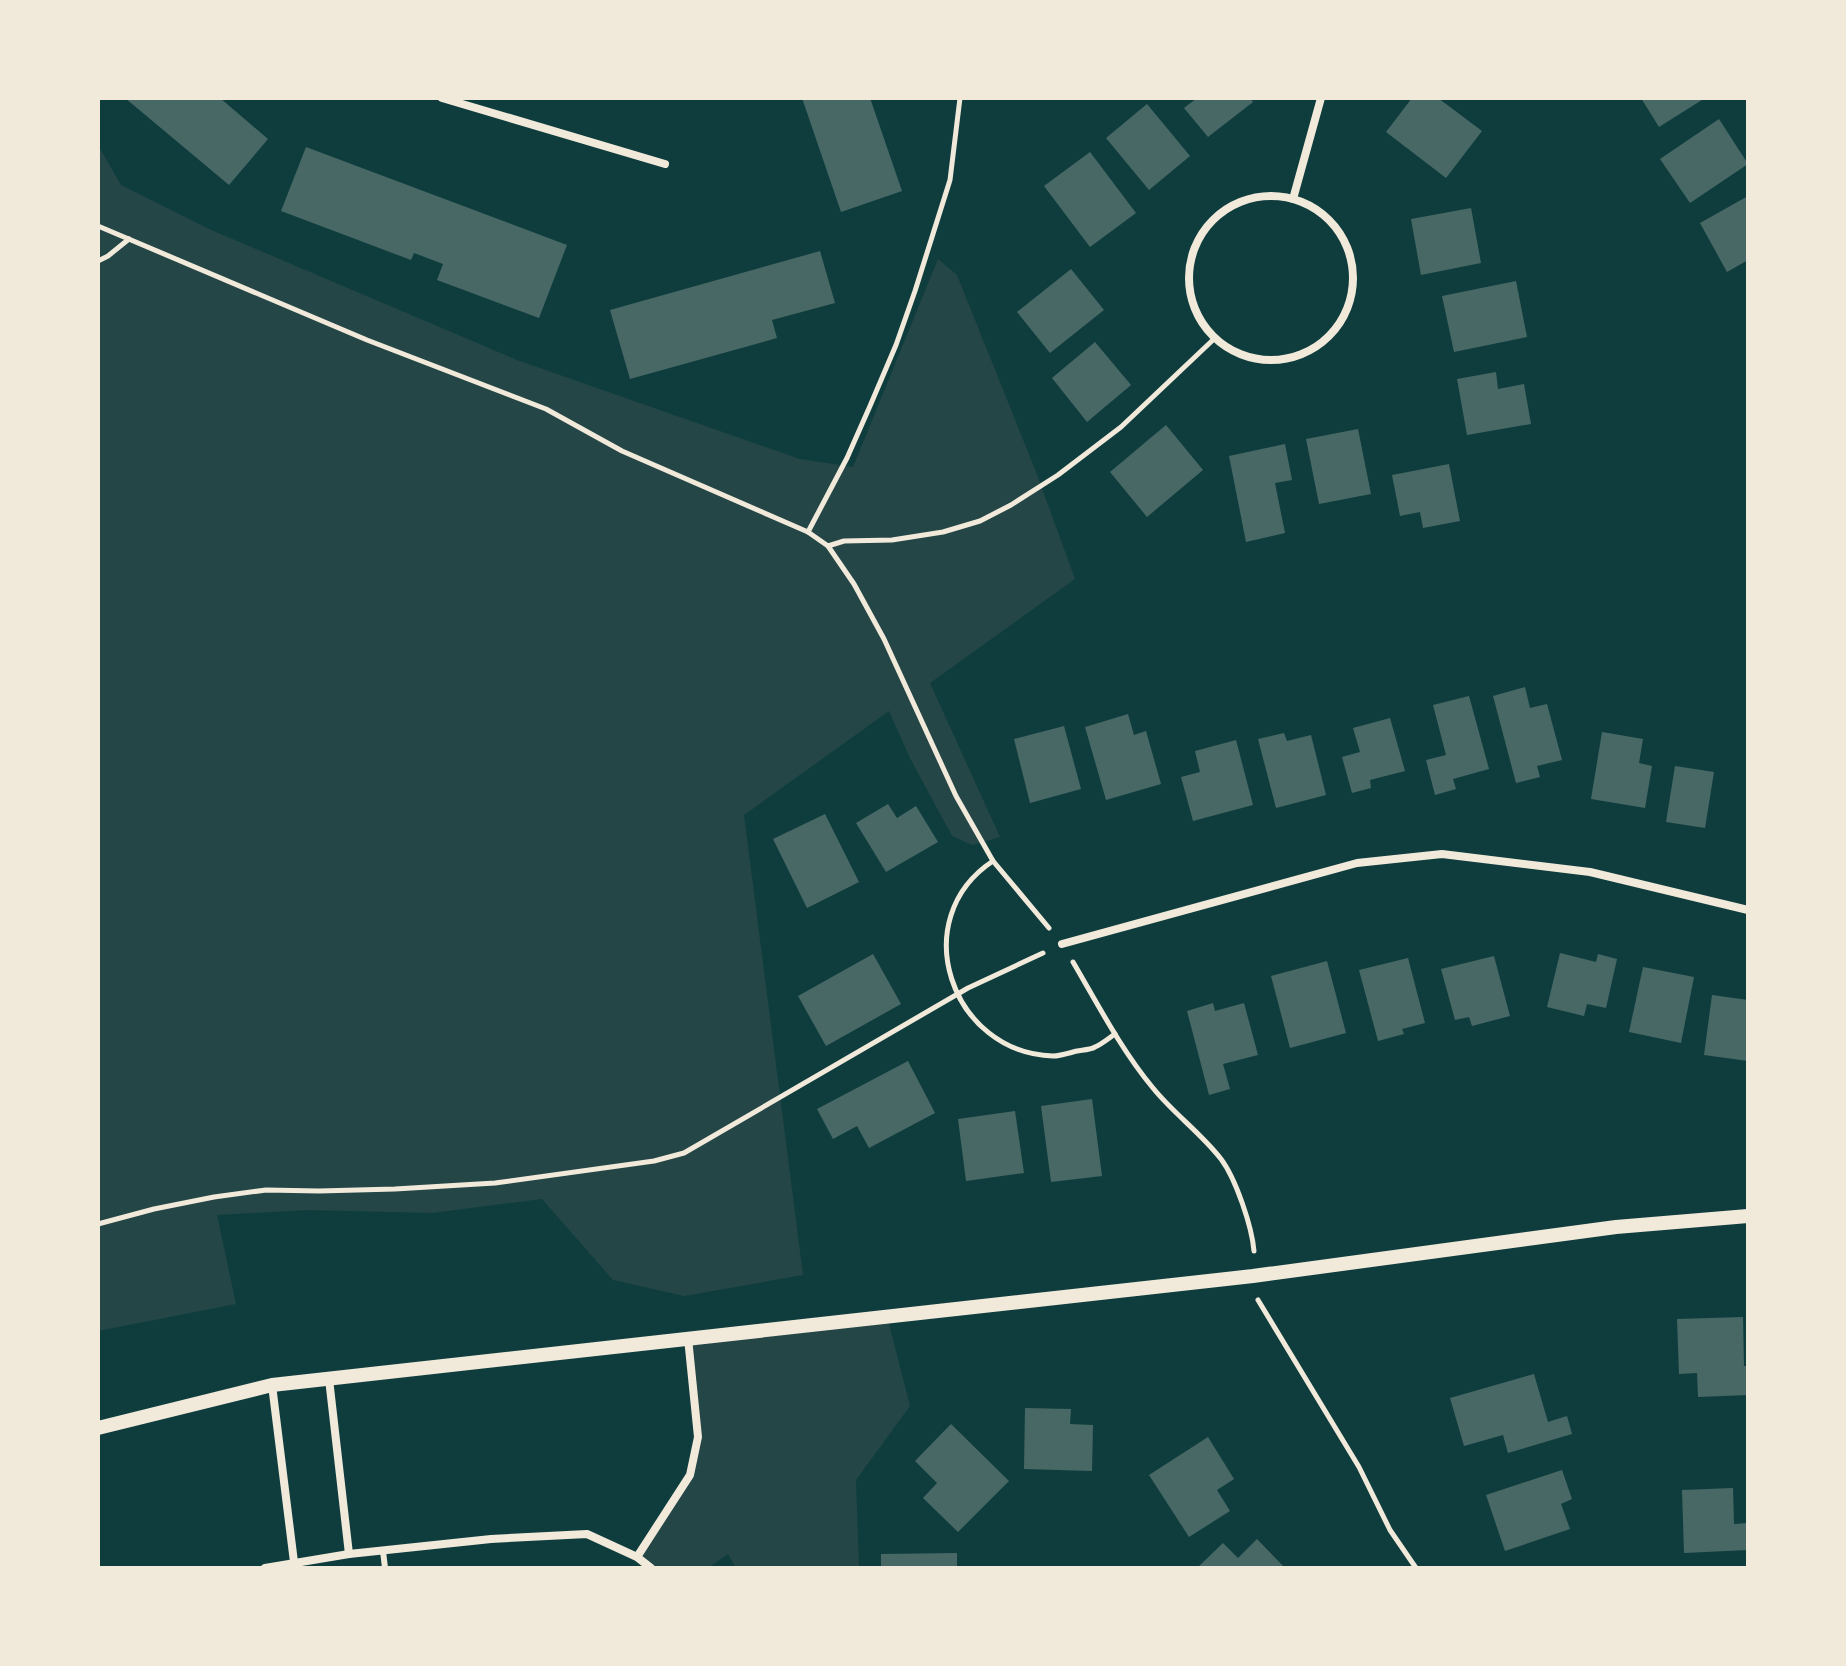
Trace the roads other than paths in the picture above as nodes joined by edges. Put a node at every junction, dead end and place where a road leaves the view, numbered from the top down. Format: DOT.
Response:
graph roads {
  1 [pos="442,98"];
  2 [pos="1321,98"];
  3 [pos="665,164"];
  4 [pos="1293,199"];
  5 [pos="1748,910"];
  6 [pos="1062,944"];
  7 [pos="1748,1216"];
  8 [pos="688,1338"];
  9 [pos="329,1379"];
  10 [pos="272,1385"];
  11 [pos="98,1428"];
  12 [pos="383,1551"];
  13 [pos="349,1554"];
  14 [pos="637,1557"];
  15 [pos="294,1562"];
  16 [pos="265,1568"];
  17 [pos="385,1568"];
  18 [pos="651,1568"];
  1 -- 3 [label="street"];
  2 -- 4 [label="street"];
  4 -- 4 [label="street"];
  5 -- 6 [label="street"];
  7 -- 8 [label="street"];
  8 -- 9 [label="street"];
  8 -- 14 [label="street"];
  9 -- 10 [label="street"];
  9 -- 13 [label="street"];
  10 -- 11 [label="street"];
  10 -- 15 [label="street"];
  12 -- 13 [label="street"];
  12 -- 14 [label="street"];
  12 -- 17 [label="lane"];
  13 -- 15 [label="street"];
  14 -- 18 [label="street"];
  15 -- 16 [label="street"];
}
